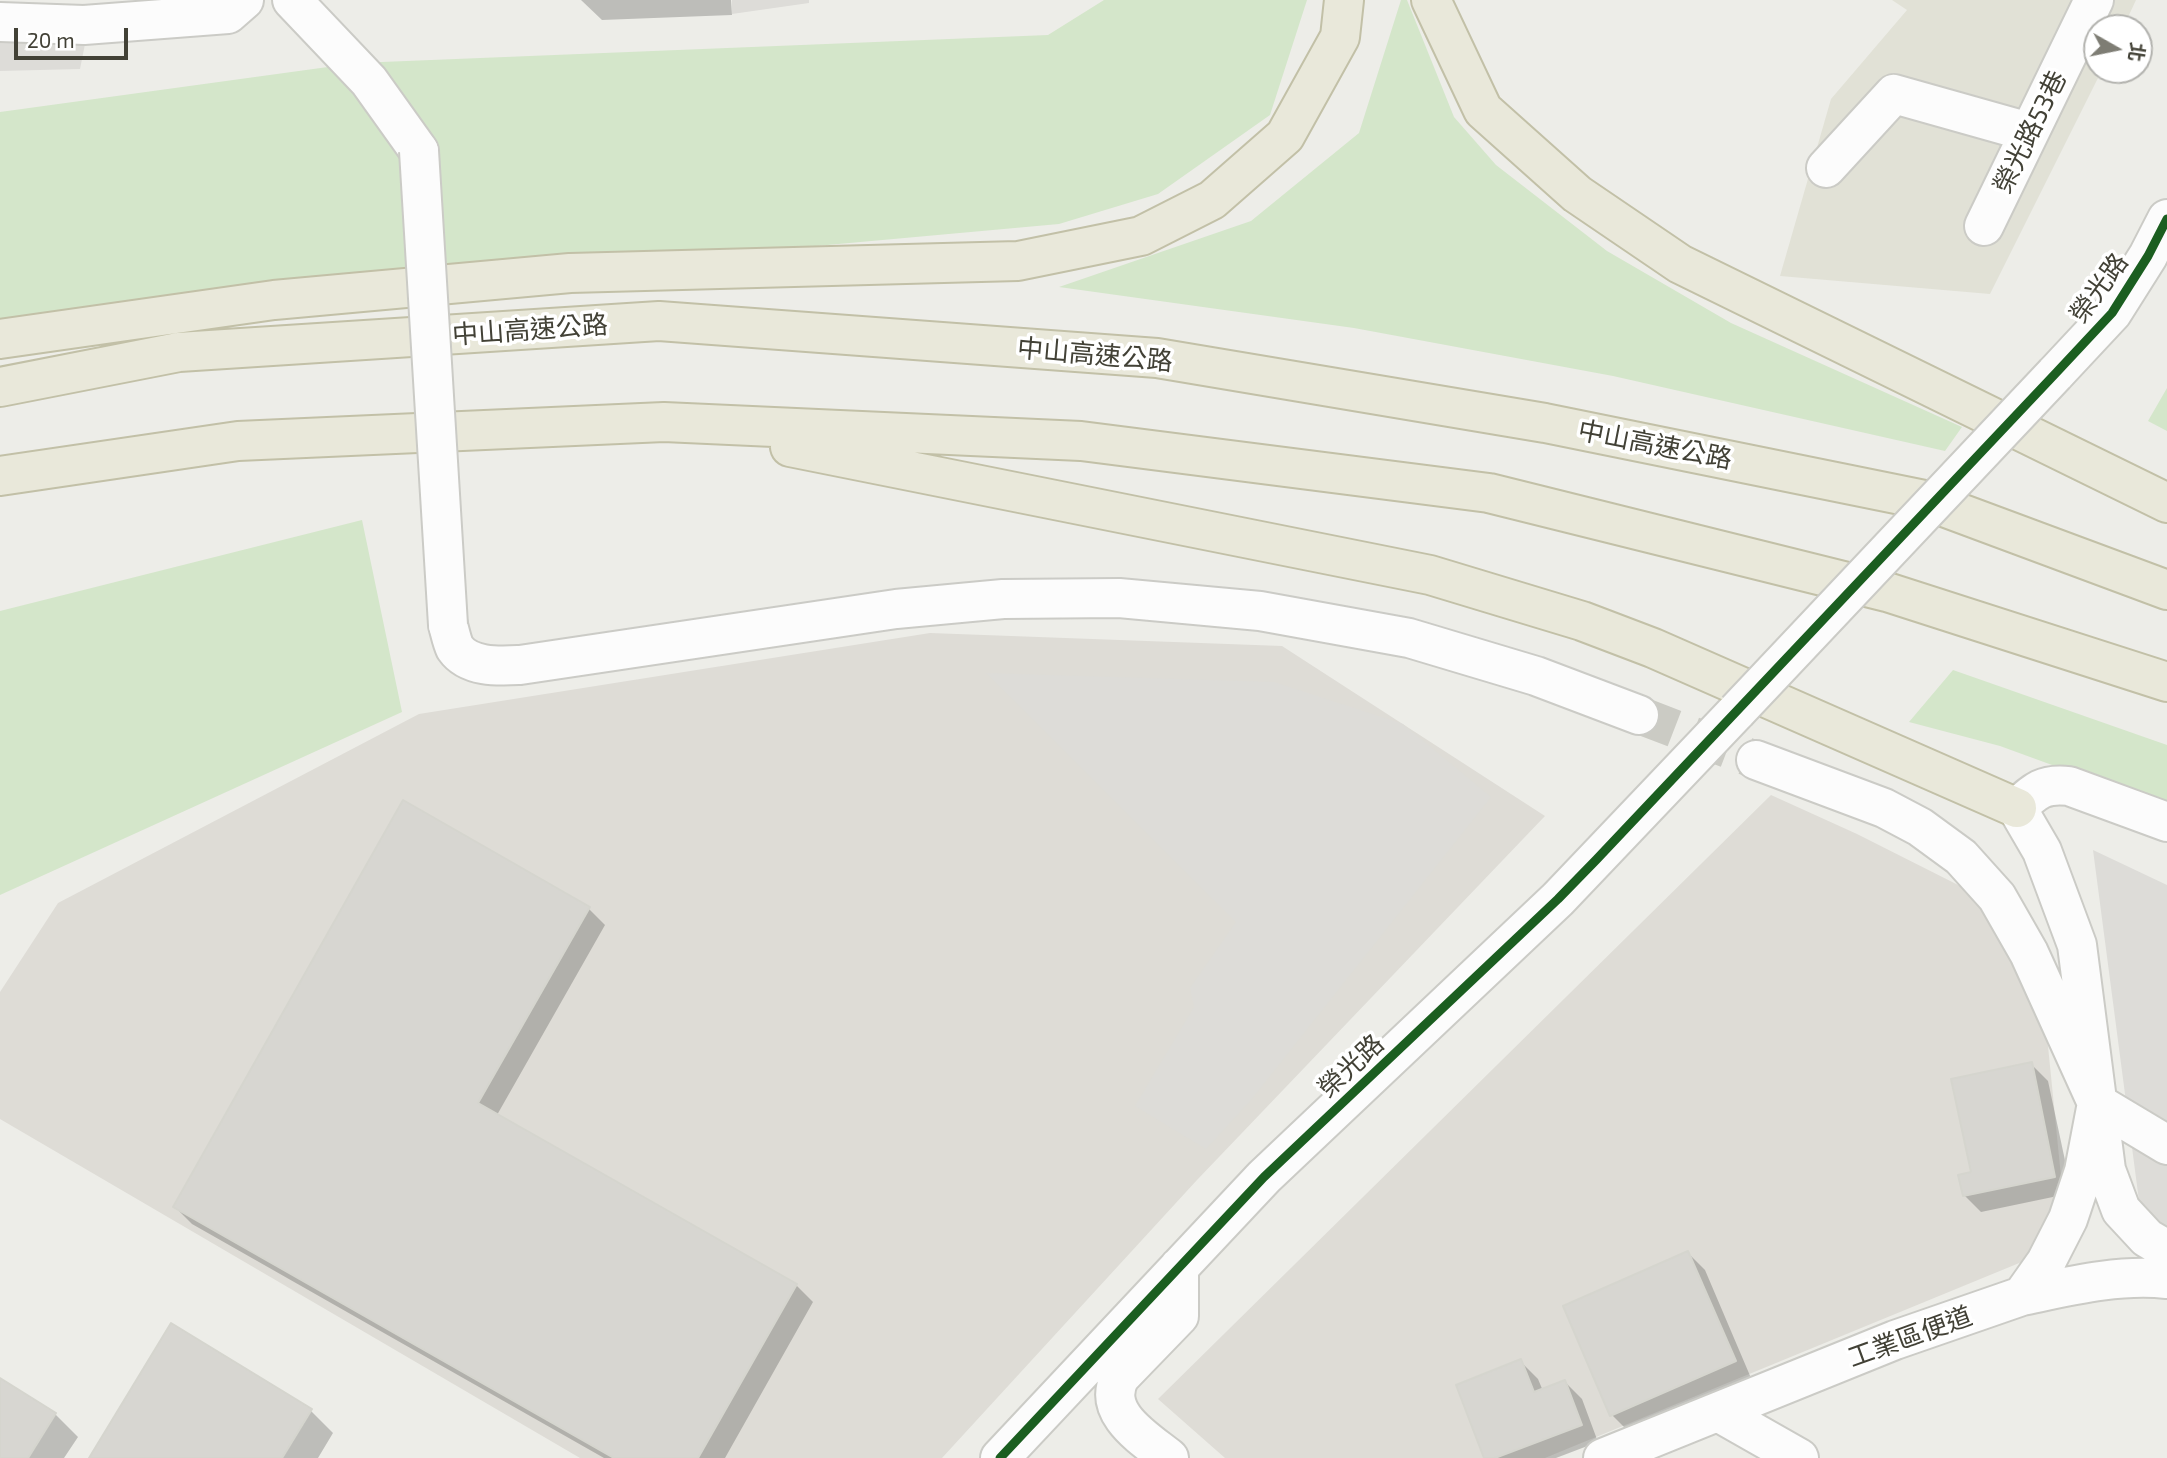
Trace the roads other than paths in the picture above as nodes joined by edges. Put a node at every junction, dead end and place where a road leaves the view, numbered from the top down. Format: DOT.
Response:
graph roads {
  1 [pos="244,0"];
  2 [pos="292,0"];
  3 [pos="1344,0"];
  4 [pos="1431,0"];
  5 [pos="2094,0"];
  6 [pos="0,22"];
  7 [pos="2029,132"];
  8 [pos="1826,168"];
  9 [pos="2167,219"];
  10 [pos="1984,226"];
  11 [pos="0,339"];
  12 [pos="0,387"];
  13 [pos="664,422"];
  14 [pos="0,476"];
  15 [pos="2167,503"];
  16 [pos="2167,590"];
  17 [pos="2167,682"];
  18 [pos="1639,715"];
  19 [pos="1756,760"];
  20 [pos="2017,808"];
  21 [pos="2167,822"];
  22 [pos="2097,1103"];
  23 [pos="2167,1145"];
  24 [pos="2167,1250"];
  25 [pos="1179,1268"];
  26 [pos="2167,1279"];
  27 [pos="2022,1296"];
  28 [pos="1065,1389"];
  29 [pos="1718,1412"];
  30 [pos="1658,1445"];
  31 [pos="1000,1458"];
  32 [pos="1147,1458"];
  33 [pos="1169,1458"];
  34 [pos="1603,1458"];
  35 [pos="1799,1458"];
  1 -- 6 [label="street"];
  2 -- 18 [label="street, bridge"];
  3 -- 11 [label="highway"];
  4 -- 15 [label="highway"];
  5 -- 7 [label="street, 榮光路53巷"];
  7 -- 8 [label="street"];
  7 -- 10 [label="street, 榮光路53巷"];
  9 -- 25 [label="street, 榮光路, bridge"];
  12 -- 16 [label="highway, 中山高速公路"];
  13 -- 14 [label="highway"];
  13 -- 17 [label="highway"];
  13 -- 20 [label="highway"];
  19 -- 22 [label="street"];
  20 -- 21 [label="street"];
  20 -- 22 [label="street"];
  22 -- 23 [label="street"];
  22 -- 24 [label="street"];
  22 -- 27 [label="street"];
  25 -- 28 [label="street, 榮光路"];
  25 -- 33 [label="street"];
  26 -- 27 [label="street, 工業區便道"];
  27 -- 29 [label="street, 工業區便道"];
  28 -- 31 [label="street, 榮光路"];
  28 -- 32 [label="street"];
  29 -- 30 [label="street, 工業區便道"];
  29 -- 35 [label="street"];
  30 -- 34 [label="street, 工業區便道"];
}
